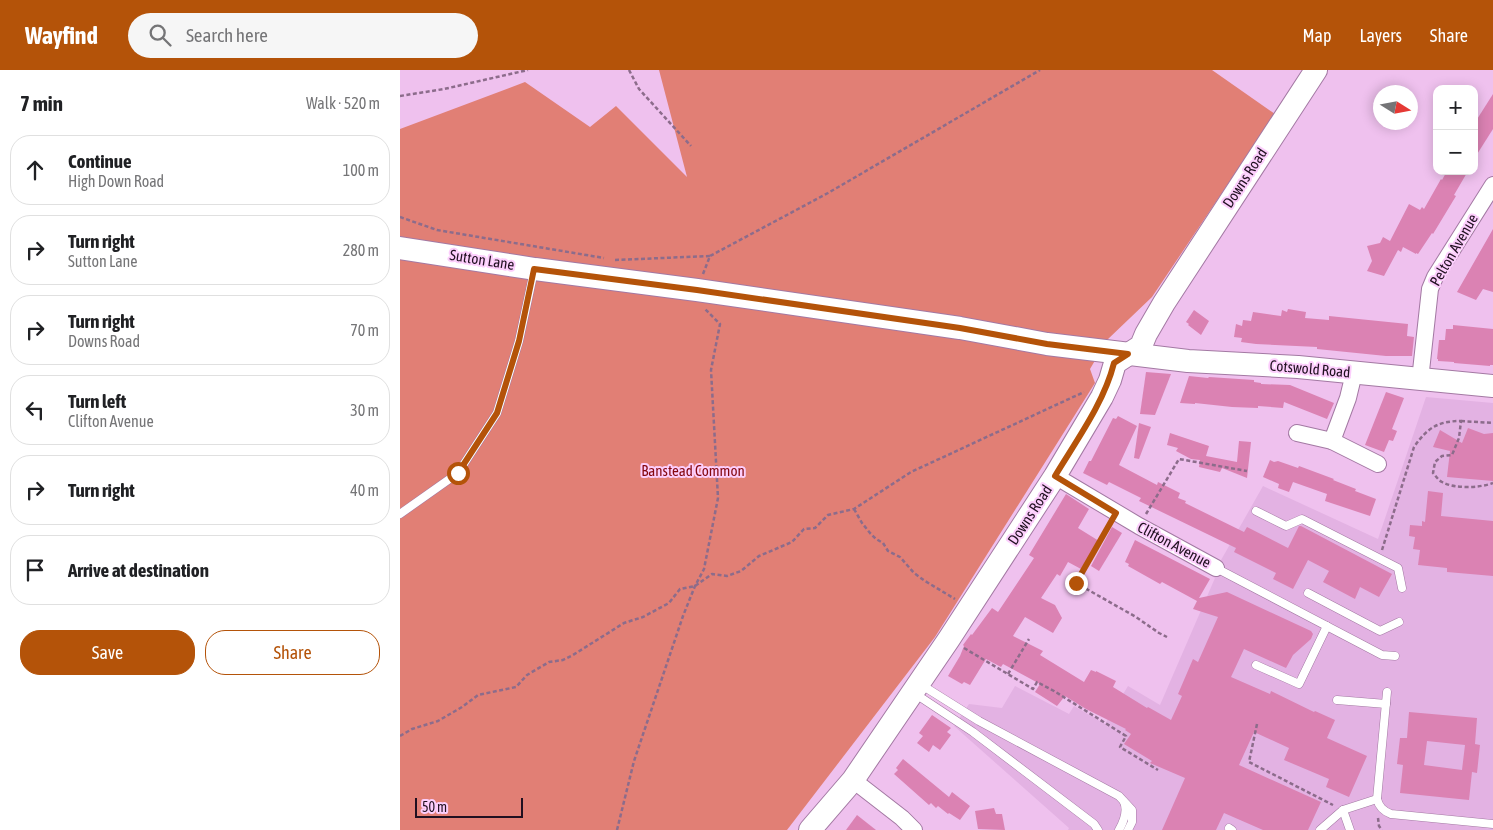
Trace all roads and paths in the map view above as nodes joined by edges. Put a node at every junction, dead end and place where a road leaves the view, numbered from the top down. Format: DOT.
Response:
graph roads {
  1 [pos="528,70"];
  2 [pos="629,70"];
  3 [pos="1040,70"];
  4 [pos="1316,70"];
  5 [pos="400,96"];
  6 [pos="691,146"];
  7 [pos="1493,185"];
  8 [pos="400,217"];
  9 [pos="400,248"];
  10 [pos="710,256"];
  11 [pos="605,258"];
  12 [pos="615,260"];
  13 [pos="534,269"];
  14 [pos="697,290"];
  15 [pos="1128,354"];
  16 [pos="1354,373"];
  17 [pos="1110,380"];
  18 [pos="1420,380"];
  19 [pos="1493,386"];
  20 [pos="1461,421"];
  21 [pos="1493,423"];
  22 [pos="1297,433"];
  23 [pos="1332,441"];
  24 [pos="1378,464"];
  25 [pos="1247,471"];
  26 [pos="1055,476"];
  27 [pos="1493,483"];
  28 [pos="854,508"];
  29 [pos="1256,510"];
  30 [pos="1116,513"];
  31 [pos="400,514"];
  32 [pos="1138,526"];
  33 [pos="1380,558"];
  34 [pos="1216,568"];
  35 [pos="695,586"];
  36 [pos="1402,588"];
  37 [pos="1308,593"];
  38 [pos="969,608"];
  39 [pos="1399,622"];
  40 [pos="1327,626"];
  41 [pos="1167,637"];
  42 [pos="949,639"];
  43 [pos="1029,639"];
  44 [pos="1395,656"];
  45 [pos="1256,665"];
  46 [pos="1008,674"];
  47 [pos="920,690"];
  48 [pos="1387,692"];
  49 [pos="1337,700"];
  50 [pos="1386,704"];
  51 [pos="1257,724"];
  52 [pos="400,736"];
  53 [pos="1158,770"];
  54 [pos="853,780"];
  55 [pos="1119,796"];
  56 [pos="1377,798"];
  57 [pos="1344,810"];
  58 [pos="1493,824"];
  59 [pos="617,830"];
  60 [pos="810,830"];
  61 [pos="914,830"];
  62 [pos="1098,830"];
  63 [pos="1120,830"];
  64 [pos="1128,830"];
  65 [pos="1320,830"];
  66 [pos="1350,830"];
  1 -- 5 [label="path"];
  2 -- 6 [label="path"];
  3 -- 10 [label="path"];
  4 -- 15 [label="main road, Downs Road"];
  7 -- 18 [label="street, Pelton Avenue"];
  8 -- 11 [label="path"];
  9 -- 13 [label="main road, Sutton Lane"];
  10 -- 12 [label="path"];
  10 -- 14 [label="path"];
  13 -- 14 [label="main road, Sutton Lane"];
  13 -- 31 [label="lane"];
  14 -- 15 [label="main road, Sutton Lane"];
  14 -- 35 [label="path"];
  15 -- 16 [label="main road, Cotswold Road"];
  15 -- 17 [label="main road, Downs Road"];
  16 -- 18 [label="main road, Cotswold Road"];
  16 -- 23 [label="street"];
  17 -- 26 [label="main road, Downs Road"];
  17 -- 28 [label="path"];
  18 -- 19 [label="main road, Cotswold Road"];
  20 -- 21 [label="path"];
  20 -- 27 [label="path"];
  20 -- 33 [label="path"];
  22 -- 23 [label="street"];
  23 -- 24 [label="street"];
  25 -- 32 [label="path"];
  26 -- 30 [label="street, Clifton Avenue"];
  26 -- 38 [label="main road, Downs Road"];
  28 -- 35 [label="path"];
  28 -- 38 [label="path"];
  29 -- 33 [label="lane"];
  30 -- 32 [label="street, Clifton Avenue"];
  30 -- 41 [label="path"];
  32 -- 34 [label="street, Clifton Avenue"];
  33 -- 36 [label="lane"];
  34 -- 40 [label="lane"];
  35 -- 52 [label="path"];
  35 -- 59 [label="path"];
  37 -- 39 [label="lane"];
  38 -- 42 [label="main road, Downs Road"];
  40 -- 44 [label="lane"];
  40 -- 45 [label="lane"];
  42 -- 46 [label="path"];
  42 -- 47 [label="main road, Downs Road"];
  43 -- 46 [label="path"];
  46 -- 53 [label="path"];
  47 -- 54 [label="main road, Downs Road"];
  47 -- 55 [label="lane"];
  47 -- 62 [label="lane"];
  48 -- 50 [label="lane"];
  49 -- 50 [label="lane"];
  50 -- 56 [label="lane"];
  51 -- 57 [label="path"];
  54 -- 60 [label="main road, Downs Road"];
  54 -- 61 [label="street"];
  55 -- 63 [label="lane"];
  55 -- 64 [label="lane"];
  56 -- 57 [label="lane"];
  56 -- 58 [label="lane"];
  57 -- 65 [label="lane"];
  57 -- 66 [label="lane"];
}
